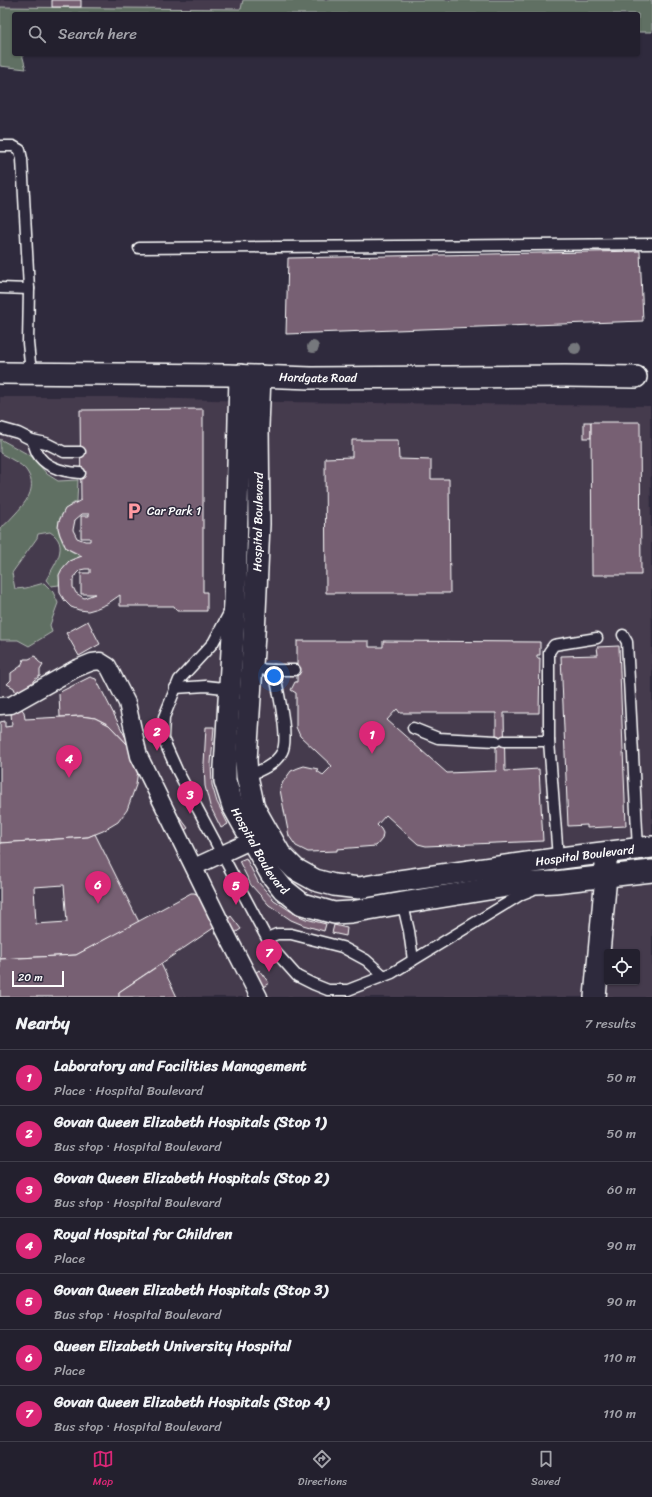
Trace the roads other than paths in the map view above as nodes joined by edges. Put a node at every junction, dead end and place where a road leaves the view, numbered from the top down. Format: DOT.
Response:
graph roads {
  1 [pos="0,146"];
  2 [pos="652,244"];
  3 [pos="139,248"];
  4 [pos="0,288"];
  5 [pos="29,289"];
  6 [pos="0,373"];
  7 [pos="31,373"];
  8 [pos="240,376"];
  9 [pos="260,376"];
  10 [pos="636,377"];
  11 [pos="0,428"];
  12 [pos="32,440"];
  13 [pos="80,452"];
  14 [pos="80,473"];
  15 [pos="235,602"];
  16 [pos="623,635"];
  17 [pos="597,638"];
  18 [pos="251,669"];
  19 [pos="274,670"];
  20 [pos="294,670"];
  21 [pos="175,688"];
  22 [pos="230,689"];
  23 [pos="250,691"];
  24 [pos="0,706"];
  25 [pos="413,728"];
  26 [pos="549,741"];
  27 [pos="247,776"];
  28 [pos="260,836"];
  29 [pos="645,848"];
  30 [pos="605,852"];
  31 [pos="222,853"];
  32 [pos="558,858"];
  33 [pos="194,867"];
  34 [pos="652,871"];
  35 [pos="606,876"];
  36 [pos="399,881"];
  37 [pos="555,882"];
  38 [pos="403,903"];
  39 [pos="267,938"];
  40 [pos="413,960"];
  41 [pos="384,976"];
  42 [pos="259,997"];
  43 [pos="595,997"];
  1 -- 5 [label="lane"];
  2 -- 3 [label="lane"];
  4 -- 5 [label="lane"];
  5 -- 7 [label="lane"];
  6 -- 7 [label="street, Hardgate Road"];
  7 -- 8 [label="street, Hardgate Road"];
  8 -- 9 [label="street, Hardgate Road"];
  8 -- 15 [label="street, Hospital Boulevard"];
  9 -- 10 [label="street, Hardgate Road"];
  9 -- 18 [label="street, Hospital Boulevard"];
  11 -- 12 [label="lane"];
  12 -- 13 [label="lane"];
  12 -- 14 [label="lane"];
  15 -- 21 [label="lane, Hospital Boulevard"];
  15 -- 22 [label="street, Hospital Boulevard"];
  16 -- 29 [label="lane"];
  17 -- 26 [label="lane"];
  18 -- 19 [label="lane"];
  18 -- 23 [label="street, Hospital Boulevard"];
  19 -- 20 [label="lane"];
  19 -- 27 [label="lane"];
  21 -- 22 [label="lane"];
  21 -- 31 [label="lane, Hospital Boulevard"];
  22 -- 23 [label="lane"];
  22 -- 28 [label="street, Hospital Boulevard"];
  23 -- 27 [label="street, Hospital Boulevard"];
  24 -- 33 [label="street"];
  25 -- 26 [label="lane"];
  26 -- 32 [label="lane"];
  27 -- 28 [label="street, Hospital Boulevard"];
  28 -- 31 [label="street"];
  28 -- 36 [label="street, Hospital Boulevard"];
  28 -- 38 [label="street, Hospital Boulevard"];
  29 -- 30 [label="street, Hospital Boulevard"];
  30 -- 32 [label="street, Hospital Boulevard"];
  30 -- 35 [label="street"];
  31 -- 33 [label="street"];
  31 -- 39 [label="lane, Hospital Boulevard"];
  32 -- 36 [label="street, Hospital Boulevard"];
  33 -- 42 [label="street"];
  34 -- 35 [label="street, Hospital Boulevard"];
  35 -- 37 [label="street, Hospital Boulevard"];
  35 -- 43 [label="street"];
  36 -- 38 [label="lane"];
  37 -- 38 [label="street, Hospital Boulevard"];
  37 -- 40 [label="lane, Hospital Boulevard"];
  38 -- 40 [label="lane"];
  39 -- 41 [label="lane"];
  39 -- 41 [label="lane, Hospital Boulevard"];
  40 -- 41 [label="lane, Hospital Boulevard"];
}
